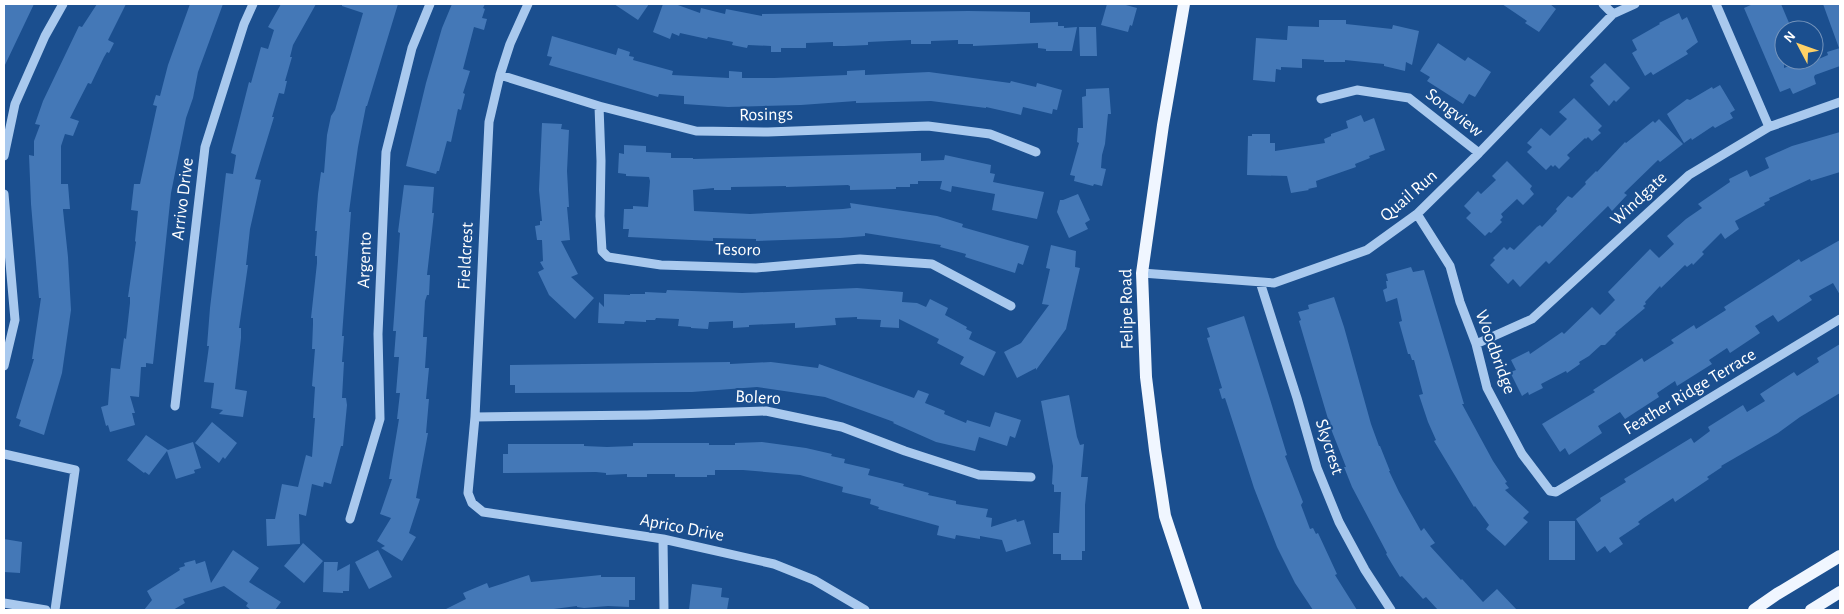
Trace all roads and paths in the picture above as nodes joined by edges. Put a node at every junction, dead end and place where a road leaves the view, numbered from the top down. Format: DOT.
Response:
graph roads {
  1 [pos="63,4"];
  2 [pos="253,4"];
  3 [pos="430,4"];
  4 [pos="528,4"];
  5 [pos="1184,4"];
  6 [pos="1603,4"];
  7 [pos="1635,4"];
  8 [pos="1716,4"];
  9 [pos="1613,14"];
  10 [pos="500,75"];
  11 [pos="1321,99"];
  12 [pos="1840,102"];
  13 [pos="599,106"];
  14 [pos="1769,127"];
  15 [pos="1036,152"];
  16 [pos="1479,153"];
  17 [pos="4,156"];
  18 [pos="4,194"];
  19 [pos="1417,214"];
  20 [pos="1142,273"];
  21 [pos="1260,282"];
  22 [pos="1012,306"];
  23 [pos="1840,319"];
  24 [pos="1476,344"];
  25 [pos="4,366"];
  26 [pos="175,406"];
  27 [pos="475,417"];
  28 [pos="4,454"];
  29 [pos="1031,477"];
  30 [pos="1556,492"];
  31 [pos="483,512"];
  32 [pos="350,520"];
  33 [pos="663,539"];
  34 [pos="1840,556"];
  35 [pos="1840,592"];
  36 [pos="4,603"];
  37 [pos="1194,609"];
  38 [pos="46,610"];
  39 [pos="55,610"];
  40 [pos="664,610"];
  41 [pos="865,610"];
  42 [pos="1391,610"];
  43 [pos="1754,610"];
  44 [pos="1811,610"];
  1 -- 17 [label="street"];
  2 -- 26 [label="street, Arrivo Drive"];
  3 -- 32 [label="street, Argento"];
  4 -- 10 [label="street, Fieldcrest"];
  5 -- 20 [label="main road, Felipe Road"];
  6 -- 9 [label="street"];
  7 -- 9 [label="street, Quail Run"];
  8 -- 14 [label="street"];
  9 -- 16 [label="street, Quail Run"];
  10 -- 13 [label="street, Rosings"];
  10 -- 27 [label="street, Fieldcrest"];
  11 -- 16 [label="street, Songview"];
  12 -- 14 [label="street, Windgate"];
  13 -- 15 [label="street, Rosings"];
  13 -- 22 [label="street, Tesoro"];
  14 -- 24 [label="street, Windgate"];
  16 -- 19 [label="street, Quail Run"];
  18 -- 25 [label="street"];
  19 -- 21 [label="street, Quail Run"];
  19 -- 24 [label="street, Woodbridge"];
  20 -- 21 [label="street, Quail Run"];
  20 -- 37 [label="main road, Felipe Road"];
  21 -- 42 [label="street, Skycrest"];
  23 -- 30 [label="street, Feather Ridge Terrace"];
  24 -- 30 [label="street, Woodbridge"];
  27 -- 29 [label="street, Bolero"];
  27 -- 31 [label="street, Fieldcrest"];
  28 -- 39 [label="street"];
  31 -- 33 [label="street, Aprico Drive"];
  33 -- 40 [label="street"];
  33 -- 41 [label="street, Aprico Drive"];
  34 -- 43 [label="main road"];
  35 -- 44 [label="main road"];
  36 -- 38 [label="street"];
}
